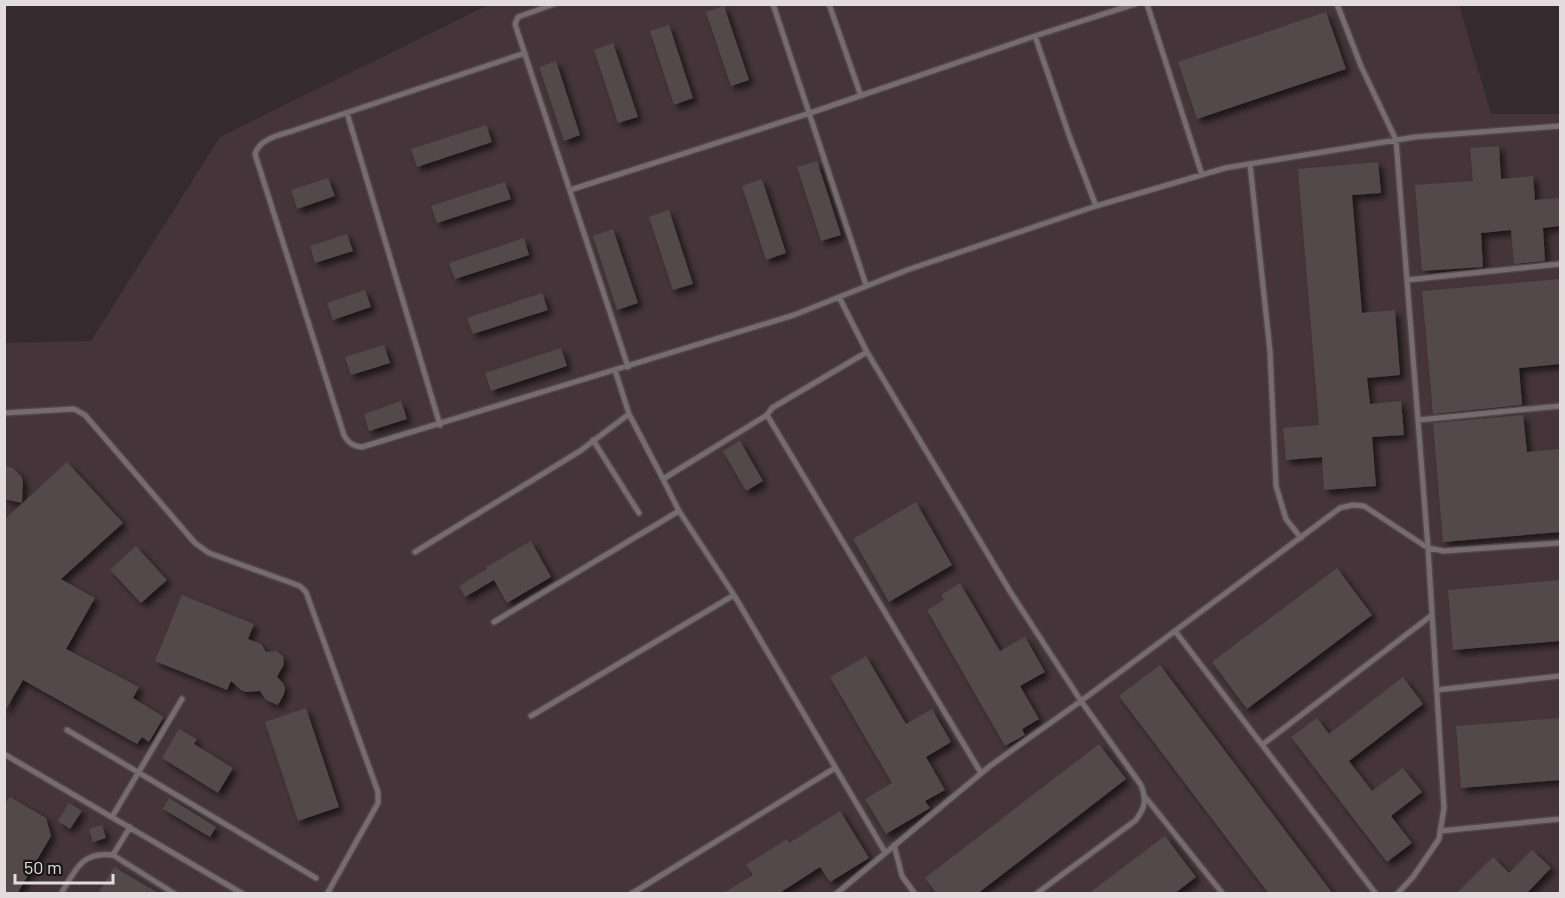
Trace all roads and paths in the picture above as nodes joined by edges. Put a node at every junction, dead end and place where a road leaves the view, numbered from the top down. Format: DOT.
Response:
graph roads {
  1 [pos="555,4"];
  2 [pos="773,4"];
  3 [pos="829,4"];
  4 [pos="1135,4"];
  5 [pos="1147,4"];
  6 [pos="1337,4"];
  7 [pos="1035,36"];
  8 [pos="525,53"];
  9 [pos="861,96"];
  10 [pos="347,113"];
  11 [pos="810,113"];
  12 [pos="1560,126"];
  13 [pos="1396,140"];
  14 [pos="1250,164"];
  15 [pos="1202,175"];
  16 [pos="570,190"];
  17 [pos="1096,206"];
  18 [pos="1560,264"];
  19 [pos="1407,280"];
  20 [pos="866,285"];
  21 [pos="839,297"];
  22 [pos="867,352"];
  23 [pos="628,367"];
  24 [pos="615,370"];
  25 [pos="1560,406"];
  26 [pos="4,412"];
  27 [pos="629,414"];
  28 [pos="767,415"];
  29 [pos="1418,420"];
  30 [pos="440,425"];
  31 [pos="593,440"];
  32 [pos="663,479"];
  33 [pos="679,511"];
  34 [pos="639,513"];
  35 [pos="1301,538"];
  36 [pos="1560,543"];
  37 [pos="1428,548"];
  38 [pos="415,552"];
  39 [pos="734,595"];
  40 [pos="1432,615"];
  41 [pos="494,622"];
  42 [pos="1175,631"];
  43 [pos="1560,676"];
  44 [pos="1437,690"];
  45 [pos="182,699"];
  46 [pos="1081,701"];
  47 [pos="531,716"];
  48 [pos="67,730"];
  49 [pos="1262,745"];
  50 [pos="4,754"];
  51 [pos="835,768"];
  52 [pos="138,772"];
  53 [pos="981,773"];
  54 [pos="1146,798"];
  55 [pos="112,817"];
  56 [pos="1560,819"];
  57 [pos="130,827"];
  58 [pos="1440,831"];
  59 [pos="894,844"];
  60 [pos="885,852"];
  61 [pos="113,855"];
  62 [pos="316,878"];
  63 [pos="62,894"];
  64 [pos="175,894"];
  65 [pos="243,894"];
  66 [pos="327,894"];
  67 [pos="631,894"];
  68 [pos="836,894"];
  69 [pos="915,894"];
  70 [pos="1036,894"];
  71 [pos="1223,894"];
  72 [pos="1376,894"];
  73 [pos="1397,894"];
  1 -- 8 [label="lane"];
  2 -- 11 [label="lane"];
  3 -- 9 [label="lane"];
  4 -- 7 [label="lane"];
  5 -- 15 [label="lane"];
  6 -- 13 [label="lane"];
  7 -- 9 [label="lane"];
  7 -- 17 [label="lane"];
  8 -- 10 [label="lane"];
  8 -- 16 [label="lane"];
  9 -- 11 [label="lane"];
  10 -- 30 [label="lane"];
  10 -- 30 [label="lane"];
  11 -- 16 [label="lane"];
  11 -- 20 [label="lane"];
  12 -- 13 [label="lane"];
  13 -- 14 [label="lane"];
  13 -- 19 [label="lane"];
  14 -- 15 [label="lane"];
  14 -- 35 [label="lane"];
  15 -- 17 [label="lane"];
  16 -- 23 [label="lane"];
  17 -- 20 [label="lane"];
  18 -- 19 [label="lane"];
  19 -- 29 [label="lane"];
  20 -- 21 [label="lane"];
  21 -- 22 [label="lane"];
  21 -- 23 [label="lane"];
  22 -- 28 [label="lane"];
  22 -- 46 [label="lane"];
  23 -- 24 [label="lane"];
  24 -- 27 [label="lane"];
  24 -- 30 [label="lane"];
  25 -- 29 [label="lane"];
  26 -- 66 [label="lane"];
  27 -- 31 [label="lane"];
  27 -- 32 [label="lane"];
  28 -- 32 [label="lane"];
  28 -- 53 [label="lane"];
  29 -- 37 [label="lane"];
  31 -- 34 [label="lane"];
  31 -- 38 [label="lane"];
  32 -- 33 [label="lane"];
  33 -- 39 [label="lane"];
  33 -- 41 [label="lane"];
  35 -- 37 [label="lane"];
  35 -- 42 [label="lane"];
  36 -- 37 [label="lane"];
  37 -- 40 [label="lane"];
  39 -- 47 [label="lane"];
  39 -- 51 [label="lane"];
  40 -- 44 [label="lane"];
  40 -- 49 [label="lane"];
  42 -- 46 [label="lane"];
  42 -- 49 [label="lane"];
  43 -- 44 [label="lane"];
  44 -- 58 [label="lane"];
  45 -- 52 [label="lane"];
  46 -- 53 [label="lane"];
  46 -- 54 [label="lane"];
  48 -- 52 [label="lane"];
  49 -- 72 [label="lane"];
  50 -- 55 [label="lane"];
  51 -- 60 [label="lane"];
  51 -- 67 [label="lane"];
  52 -- 55 [label="lane"];
  52 -- 62 [label="lane"];
  53 -- 59 [label="lane"];
  54 -- 70 [label="lane"];
  54 -- 71 [label="lane"];
  55 -- 57 [label="lane"];
  56 -- 58 [label="lane"];
  57 -- 61 [label="lane"];
  57 -- 65 [label="lane"];
  58 -- 73 [label="lane"];
  59 -- 60 [label="lane"];
  59 -- 69 [label="lane"];
  60 -- 68 [label="lane"];
  61 -- 63 [label="lane"];
  61 -- 64 [label="lane"];
}
